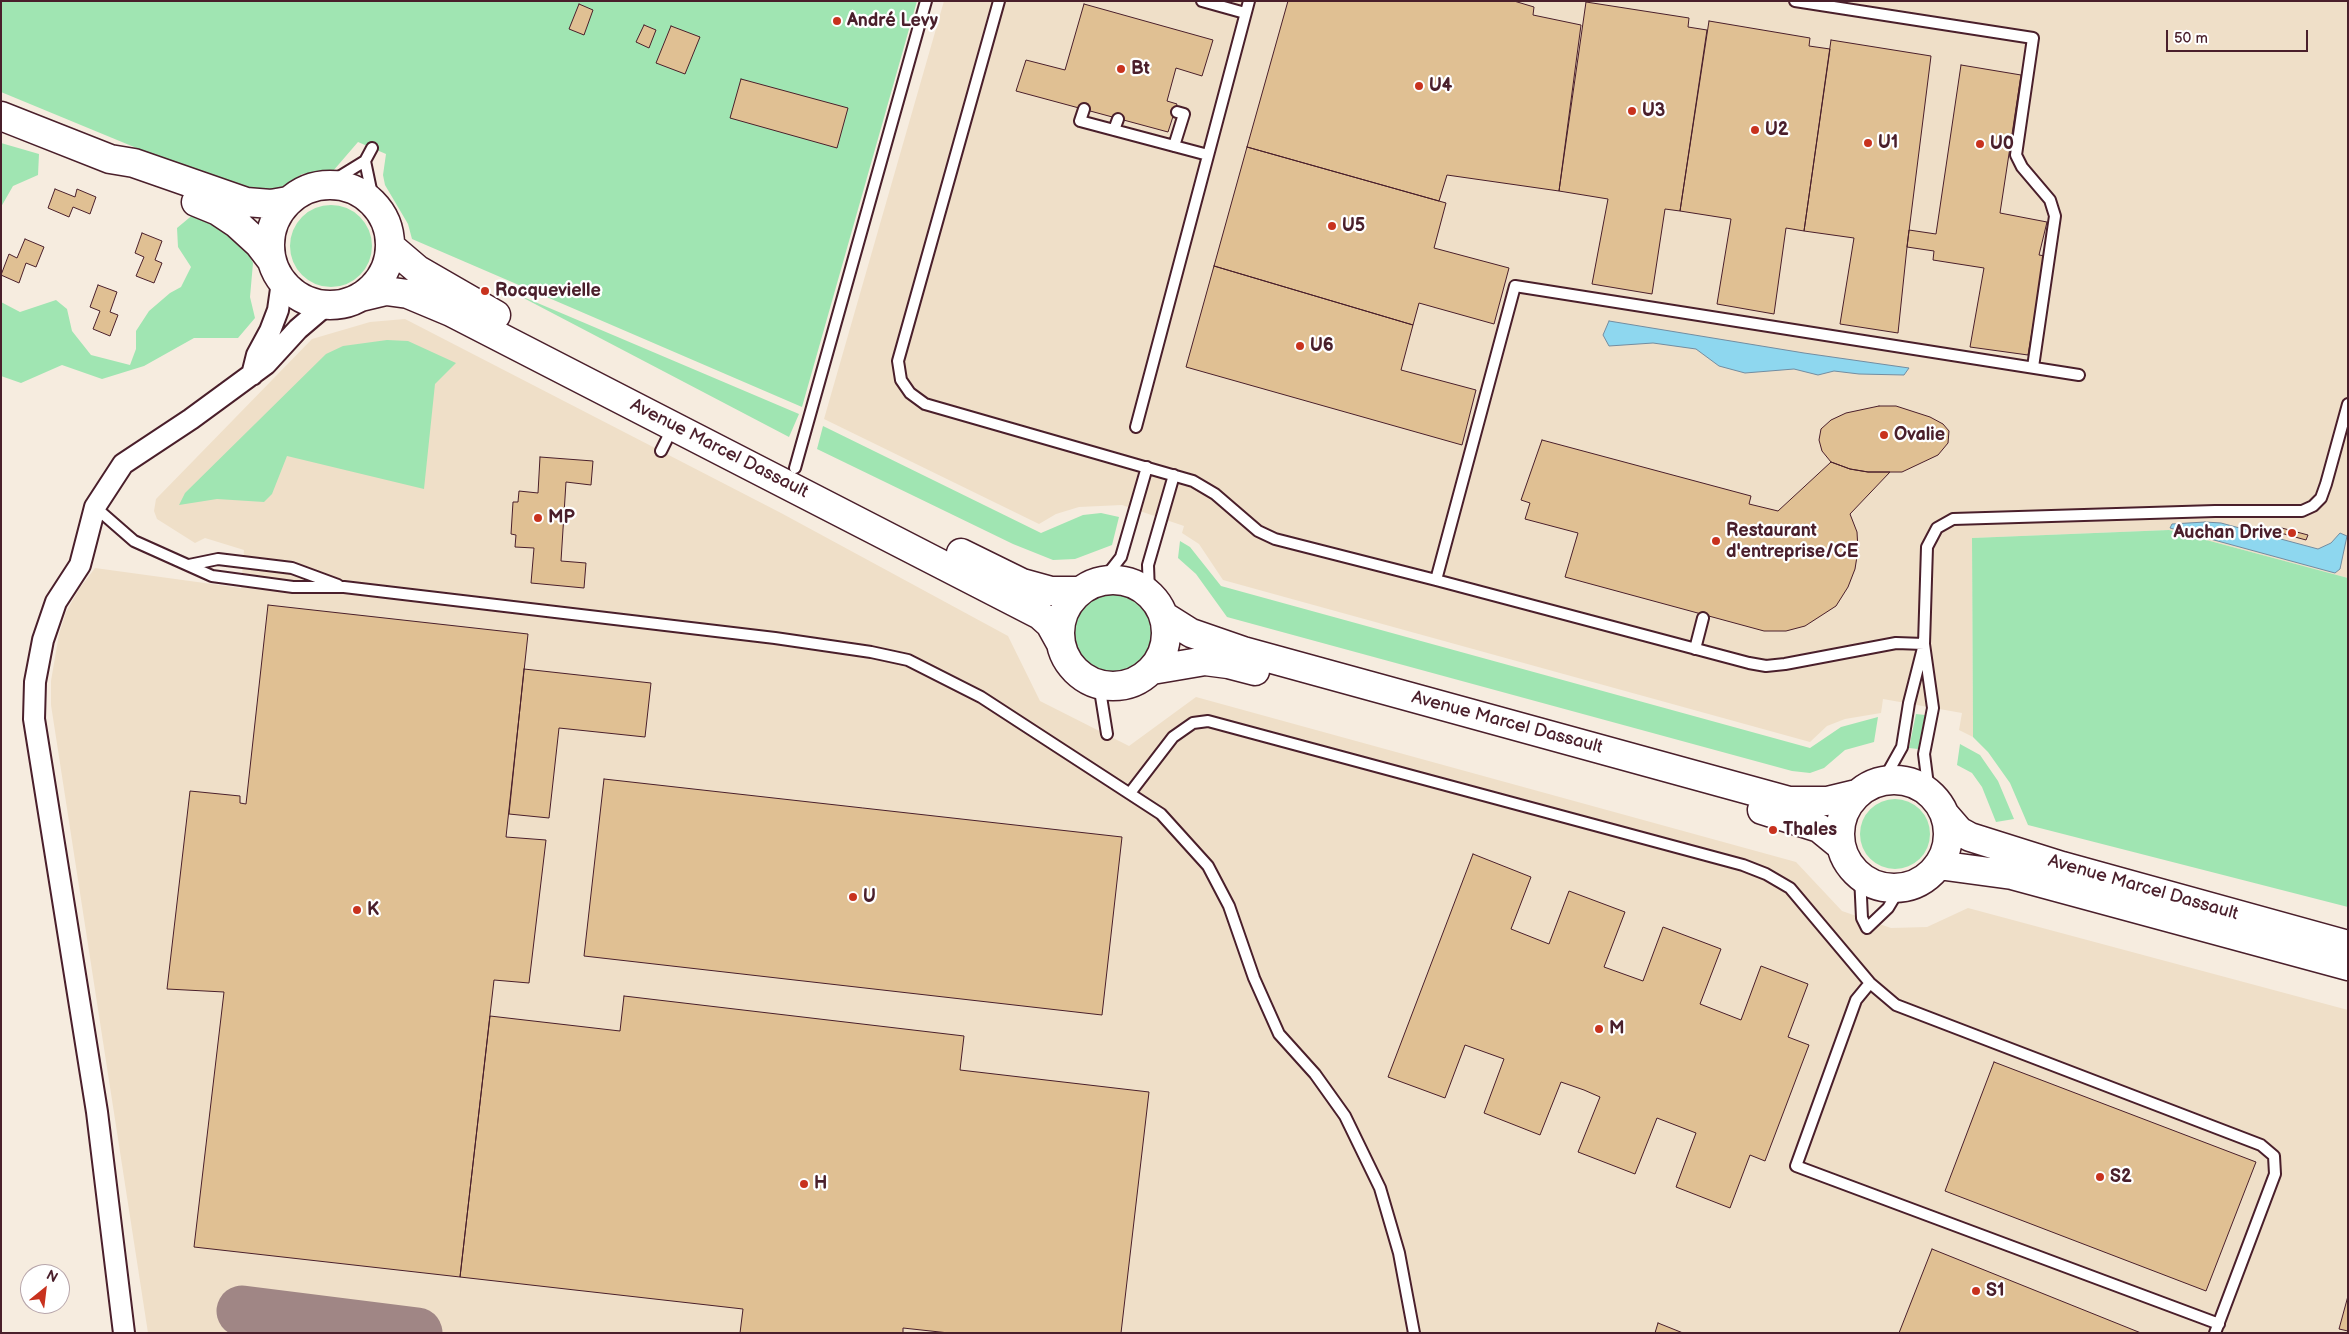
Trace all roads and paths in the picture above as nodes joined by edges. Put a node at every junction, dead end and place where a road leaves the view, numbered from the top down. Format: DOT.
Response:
graph roads {
  1 [pos="926,1"];
  2 [pos="999,1"];
  3 [pos="1202,1"];
  4 [pos="1248,1"];
  5 [pos="1796,1"];
  6 [pos="1246,13"];
  7 [pos="1084,109"];
  8 [pos="1177,112"];
  9 [pos="1,116"];
  10 [pos="1118,119"];
  11 [pos="1114,130"];
  12 [pos="1174,146"];
  13 [pos="372,148"];
  14 [pos="1208,155"];
  15 [pos="110,159"];
  16 [pos="365,161"];
  17 [pos="326,185"];
  18 [pos="288,201"];
  19 [pos="374,204"];
  20 [pos="391,246"];
  21 [pos="277,272"];
  22 [pos="361,297"];
  23 [pos="325,306"];
  24 [pos="2033,367"];
  25 [pos="252,375"];
  26 [pos="2079,375"];
  27 [pos="2348,404"];
  28 [pos="673,426"];
  29 [pos="1136,427"];
  30 [pos="660,451"];
  31 [pos="1147,467"];
  32 [pos="795,468"];
  33 [pos="1174,475"];
  34 [pos="95,507"];
  35 [pos="189,565"];
  36 [pos="1436,580"];
  37 [pos="1091,585"];
  38 [pos="344,587"];
  39 [pos="1149,593"];
  40 [pos="1164,616"];
  41 [pos="1703,618"];
  42 [pos="1060,642"];
  43 [pos="1924,644"];
  44 [pos="1695,649"];
  45 [pos="1152,670"];
  46 [pos="1099,684"];
  47 [pos="1107,734"];
  48 [pos="1884,780"];
  49 [pos="1929,792"];
  50 [pos="1130,793"];
  51 [pos="1856,794"];
  52 [pos="1946,816"];
  53 [pos="1841,846"];
  54 [pos="1938,865"];
  55 [pos="1860,876"];
  56 [pos="1900,888"];
  57 [pos="2348,945"];
  58 [pos="2348,966"];
  59 [pos="1870,983"];
  60 [pos="2217,1328"];
  61 [pos="124,1333"];
  62 [pos="1414,1333"];
  1 -- 32 [label="lane"];
  2 -- 31 [label="lane"];
  3 -- 6 [label="lane"];
  4 -- 6 [label="lane"];
  5 -- 24 [label="lane"];
  6 -- 14 [label="lane"];
  7 -- 11 [label="lane"];
  8 -- 12 [label="lane"];
  9 -- 15 [label="main road"];
  10 -- 11 [label="lane"];
  11 -- 12 [label="lane"];
  12 -- 14 [label="lane"];
  13 -- 16 [label="lane"];
  14 -- 29 [label="lane"];
  15 -- 18 [label="main road"];
  15 -- 21 [label="main road"];
  16 -- 17 [label="lane"];
  16 -- 19 [label="lane"];
  17 -- 18 [label="main road"];
  17 -- 19 [label="main road"];
  18 -- 21 [label="main road"];
  19 -- 20 [label="main road"];
  20 -- 22 [label="main road"];
  20 -- 32 [label="main road, Avenue Marcel Dassault"];
  21 -- 23 [label="main road"];
  21 -- 25 [label="street"];
  22 -- 23 [label="main road"];
  22 -- 28 [label="main road, Avenue Marcel Dassault"];
  23 -- 25 [label="street"];
  24 -- 26 [label="lane"];
  24 -- 36 [label="lane"];
  25 -- 34 [label="street"];
  27 -- 43 [label="lane"];
  28 -- 30 [label="lane"];
  28 -- 42 [label="main road, Avenue Marcel Dassault"];
  31 -- 33 [label="lane"];
  31 -- 37 [label="lane"];
  32 -- 37 [label="main road, Avenue Marcel Dassault"];
  33 -- 36 [label="lane"];
  33 -- 39 [label="lane"];
  34 -- 35 [label="lane"];
  34 -- 61 [label="street"];
  35 -- 38 [label="lane"];
  35 -- 38 [label="lane"];
  36 -- 44 [label="lane"];
  37 -- 39 [label="main road"];
  37 -- 42 [label="main road"];
  38 -- 50 [label="lane"];
  39 -- 40 [label="main road"];
  40 -- 45 [label="main road"];
  40 -- 51 [label="main road, Avenue Marcel Dassault"];
  41 -- 44 [label="lane"];
  42 -- 46 [label="main road"];
  43 -- 44 [label="lane"];
  43 -- 48 [label="lane"];
  43 -- 49 [label="lane"];
  45 -- 46 [label="main road"];
  45 -- 53 [label="main road, Avenue Marcel Dassault"];
  46 -- 47 [label="lane"];
  48 -- 49 [label="main road"];
  48 -- 51 [label="main road"];
  49 -- 52 [label="main road"];
  50 -- 59 [label="lane"];
  50 -- 62 [label="lane"];
  51 -- 53 [label="main road"];
  52 -- 54 [label="main road"];
  52 -- 57 [label="main road, Avenue Marcel Dassault"];
  53 -- 55 [label="main road"];
  54 -- 56 [label="main road"];
  54 -- 58 [label="main road, Avenue Marcel Dassault"];
  55 -- 56 [label="main road"];
  55 -- 56 [label="lane"];
  59 -- 60 [label="lane"];
  59 -- 60 [label="lane"];
}
